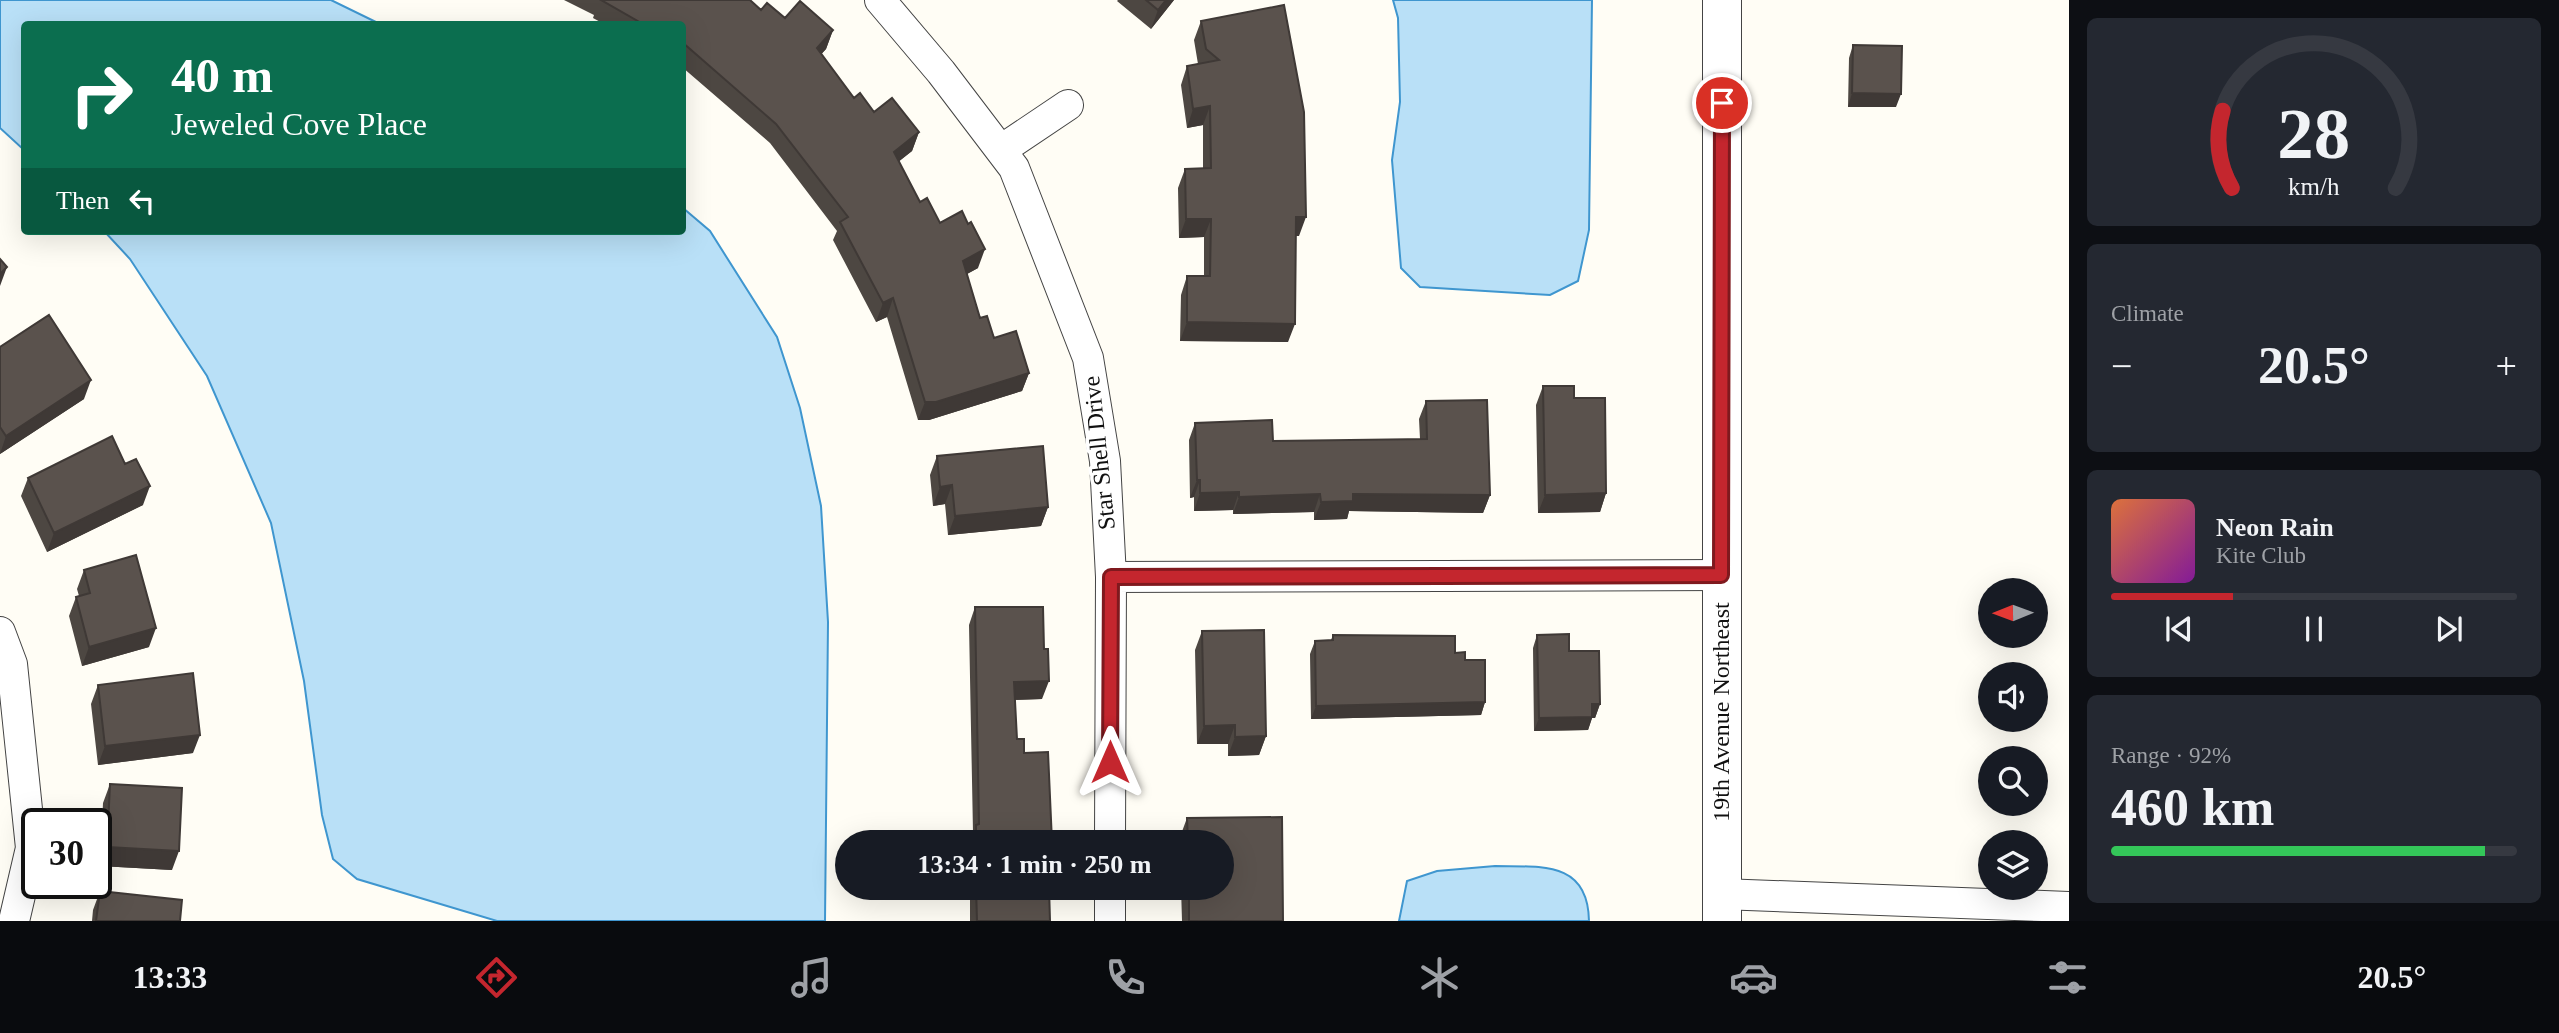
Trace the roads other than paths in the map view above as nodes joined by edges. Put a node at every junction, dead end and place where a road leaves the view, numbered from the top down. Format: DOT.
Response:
graph roads {
  1 [pos="880,0"];
  2 [pos="1722,0"];
  3 [pos="1068,105"];
  4 [pos="1001,150"];
  5 [pos="1721,575"];
  6 [pos="1111,577"];
  7 [pos="0,632"];
  8 [pos="1110,830"];
  9 [pos="1110,900"];
  10 [pos="2069,907"];
  11 [pos="1721,908"];
  12 [pos="14,921"];
  13 [pos="1110,921"];
  1 -- 4 [label="street, Star Shell Drive"];
  2 -- 5 [label="street, 19th Avenue Northeast"];
  3 -- 4 [label="street"];
  4 -- 6 [label="street, Star Shell Drive"];
  5 -- 6 [label="street"];
  5 -- 11 [label="street, 19th Avenue Northeast"];
  6 -- 8 [label="street, Star Shell Drive"];
  7 -- 12 [label="street"];
  9 -- 13 [label="street"];
  10 -- 11 [label="street"];
}
